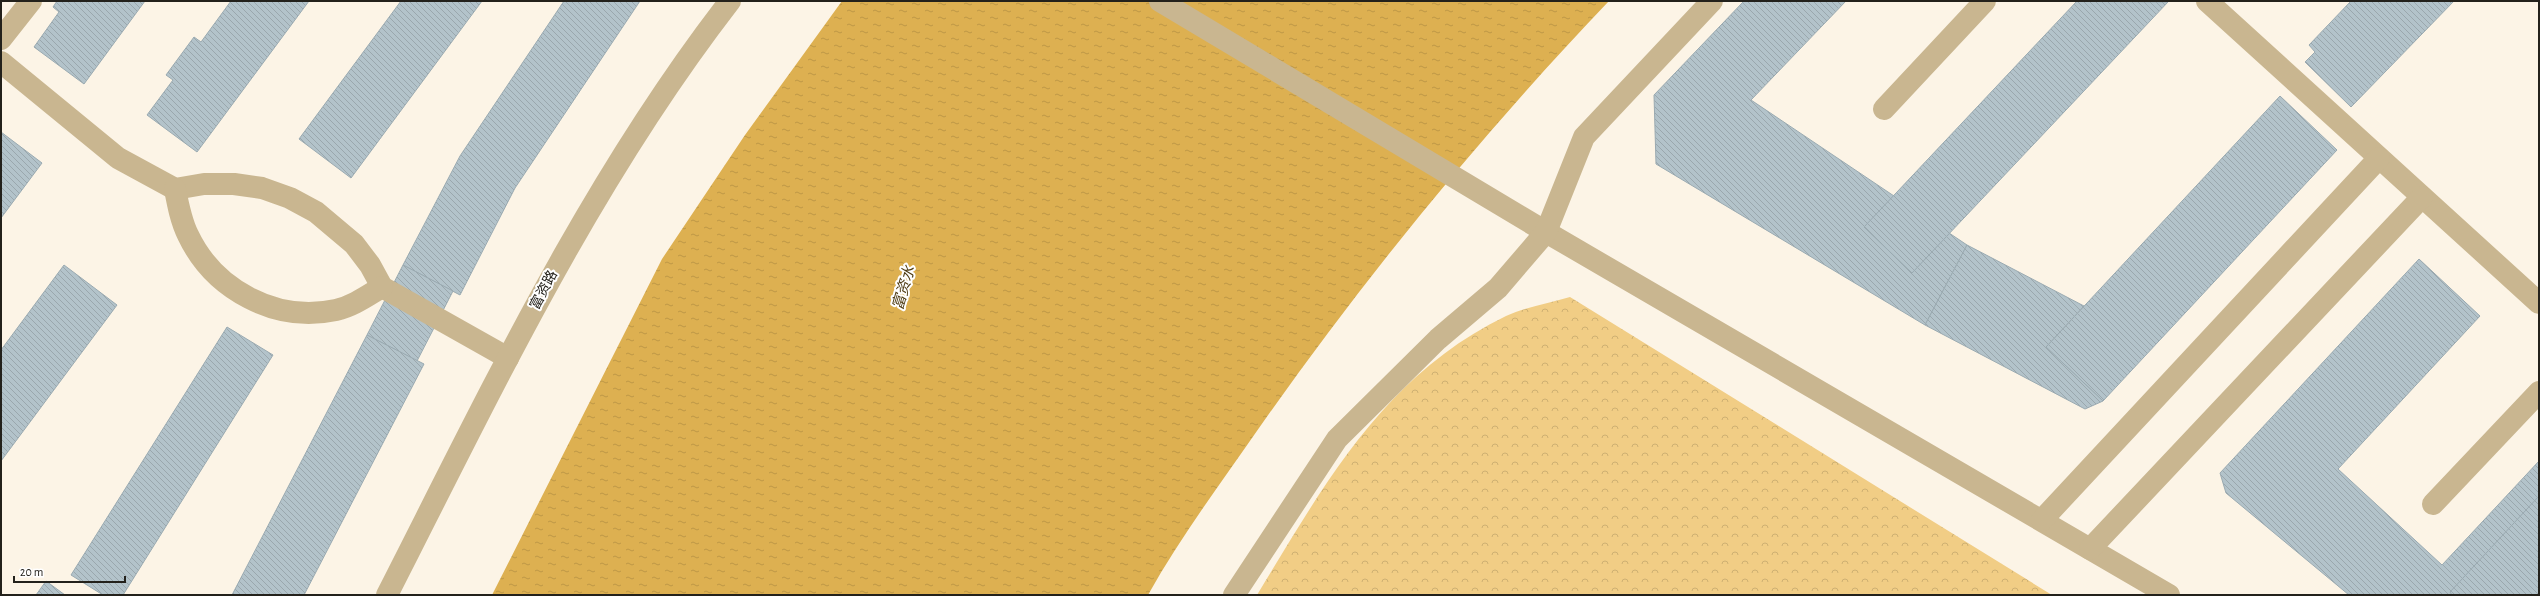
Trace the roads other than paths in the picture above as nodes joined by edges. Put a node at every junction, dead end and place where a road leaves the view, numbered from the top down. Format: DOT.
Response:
graph roads {
  1 [pos="31,1"];
  2 [pos="730,1"];
  3 [pos="1160,1"];
  4 [pos="1712,1"];
  5 [pos="1985,1"];
  6 [pos="2206,1"];
  7 [pos="1,39"];
  8 [pos="2,65"];
  9 [pos="1884,109"];
  10 [pos="2379,158"];
  11 [pos="175,189"];
  12 [pos="2422,197"];
  13 [pos="1546,232"];
  14 [pos="382,287"];
  15 [pos="2539,303"];
  16 [pos="508,358"];
  17 [pos="2539,392"];
  18 [pos="2433,504"];
  19 [pos="2042,520"];
  20 [pos="2090,549"];
  21 [pos="387,595"];
  22 [pos="1234,595"];
  23 [pos="2169,595"];
  1 -- 7 [label="street"];
  2 -- 16 [label="street, 富资路"];
  3 -- 13 [label="street"];
  4 -- 13 [label="street"];
  5 -- 9 [label="street"];
  6 -- 10 [label="street"];
  8 -- 11 [label="street"];
  10 -- 12 [label="street"];
  10 -- 19 [label="street"];
  11 -- 14 [label="street"];
  11 -- 14 [label="street"];
  12 -- 15 [label="street"];
  12 -- 20 [label="street"];
  13 -- 19 [label="street"];
  13 -- 22 [label="street"];
  14 -- 16 [label="street"];
  16 -- 21 [label="street, 富资路"];
  17 -- 18 [label="street"];
  19 -- 20 [label="street"];
  20 -- 23 [label="street"];
}
